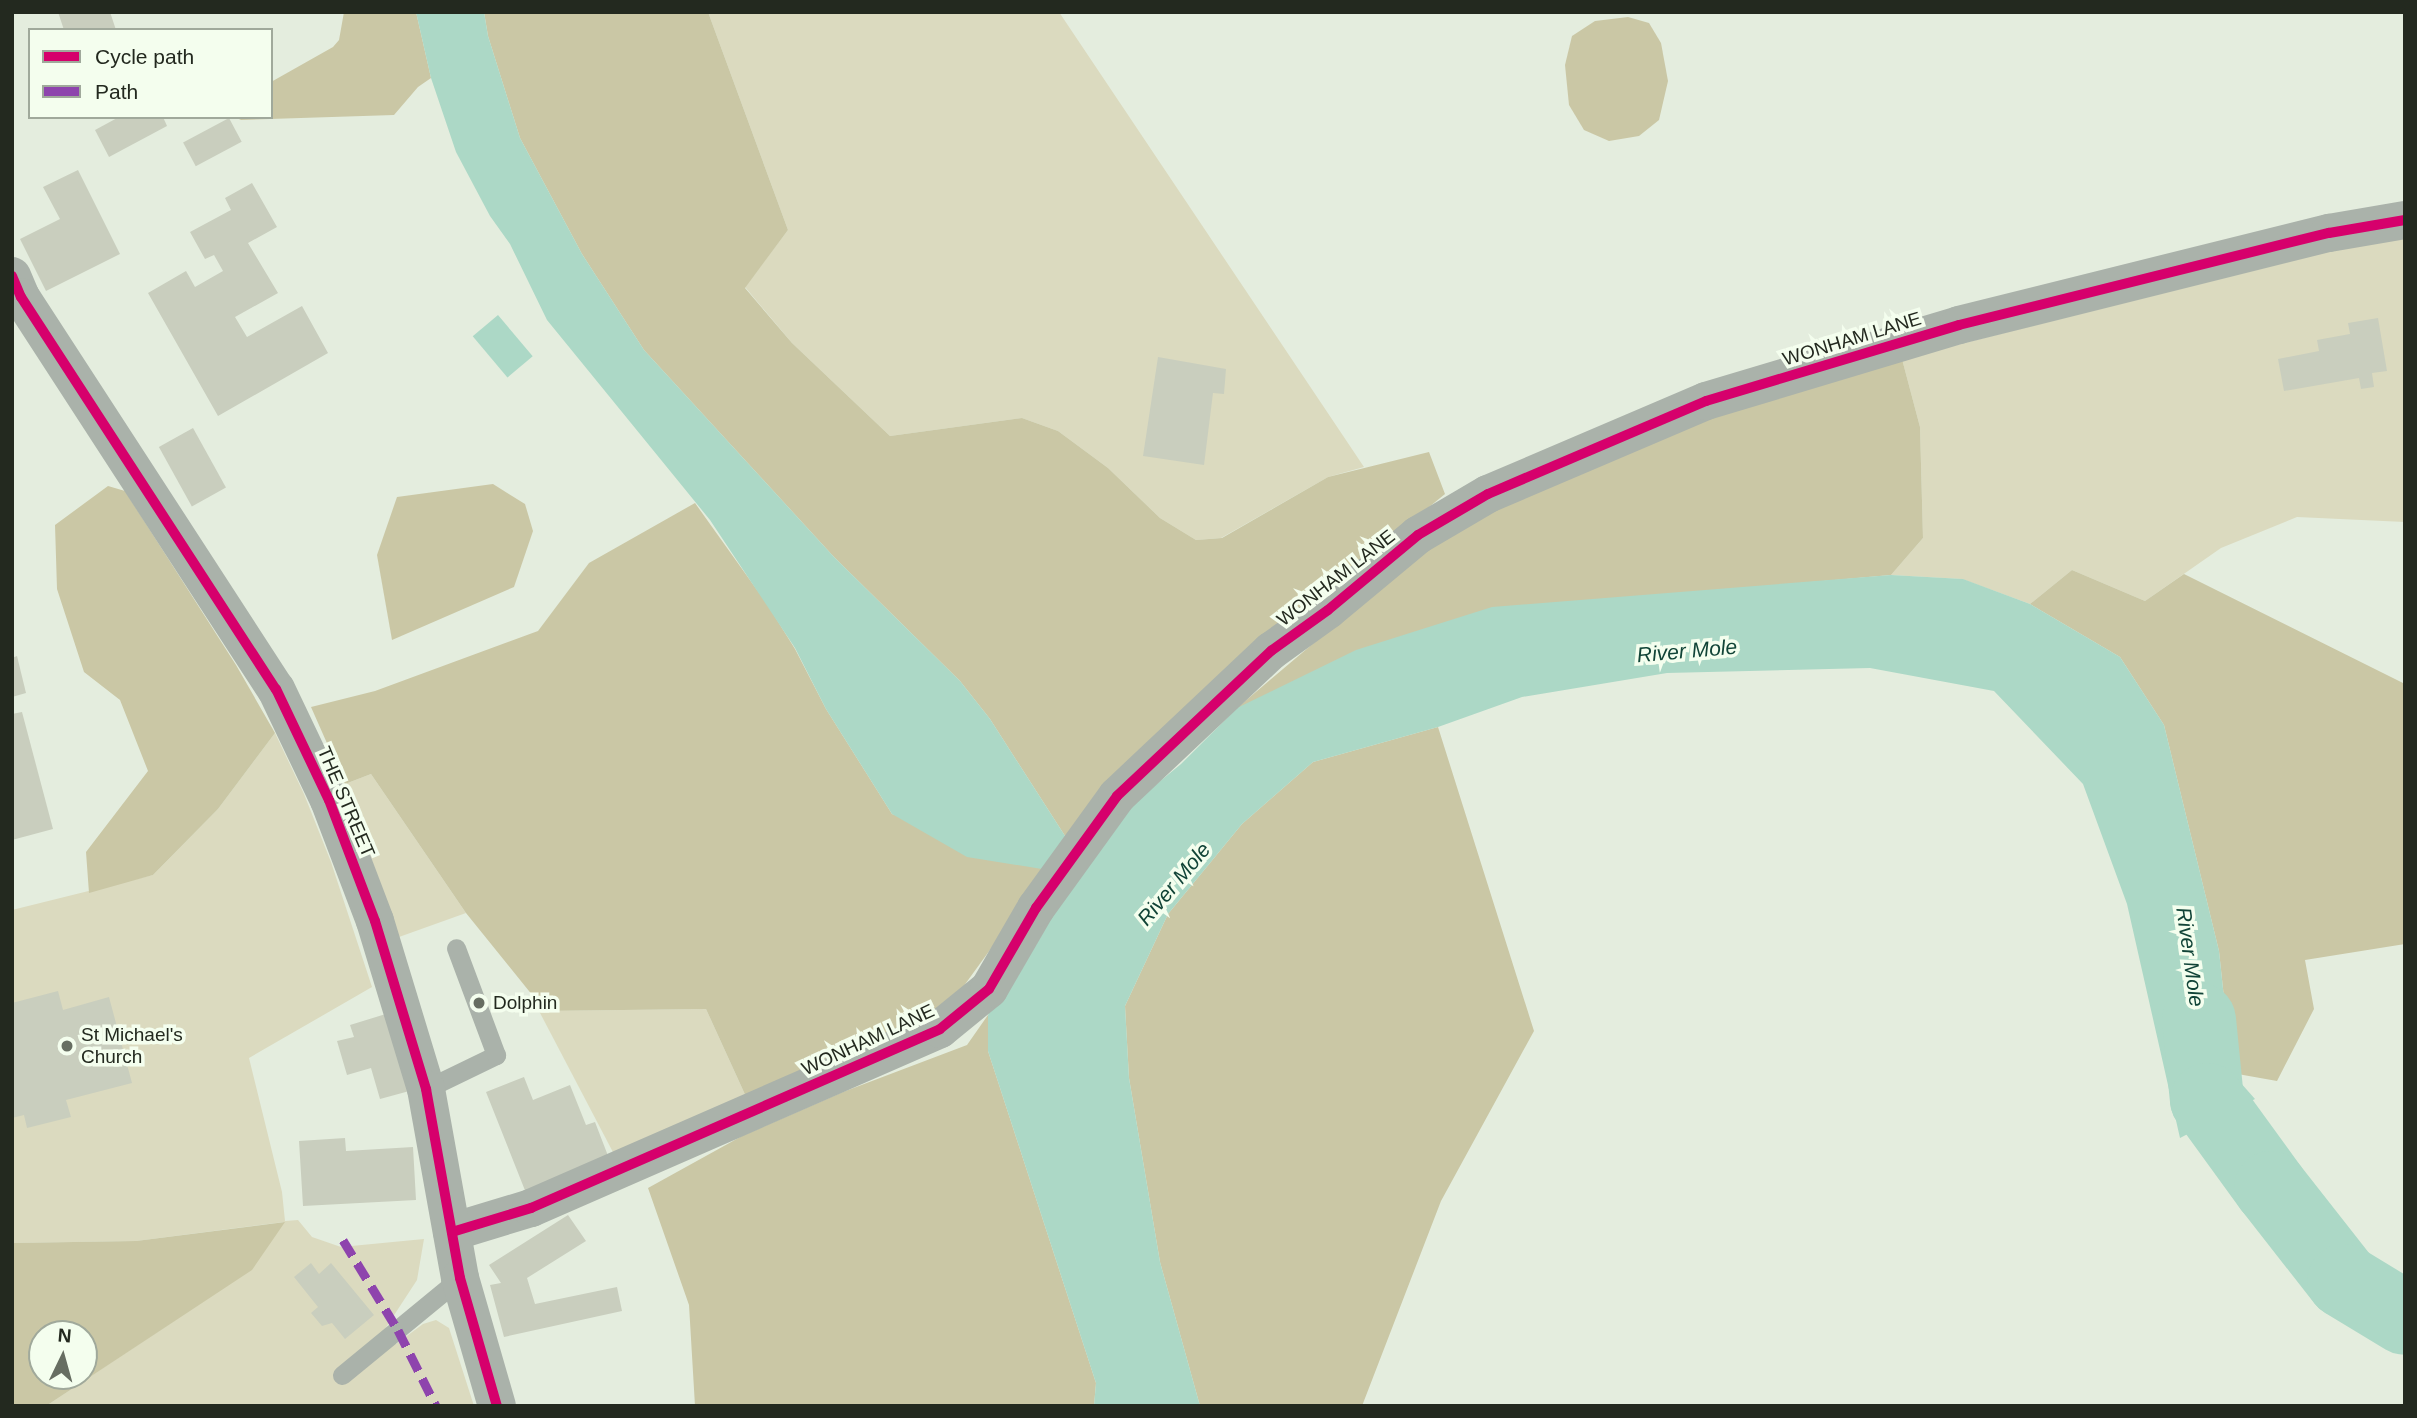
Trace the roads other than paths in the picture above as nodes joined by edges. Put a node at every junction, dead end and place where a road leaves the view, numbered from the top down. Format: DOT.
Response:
graph roads {
  1 [pos="2405,220"];
  2 [pos="15,293"];
  3 [pos="456,948"];
  4 [pos="426,1089"];
  5 [pos="452,1232"];
  6 [pos="460,1278"];
  7 [pos="342,1375"];
  8 [pos="497,1406"];
  1 -- 5 [label="street, WONHAM LANE"];
  2 -- 4 [label="street, THE STREET"];
  3 -- 4 [label="lane"];
  4 -- 5 [label="street, THE STREET"];
  5 -- 6 [label="street, THE STREET"];
  6 -- 7 [label="lane"];
  6 -- 8 [label="street, THE STREET"];
}
